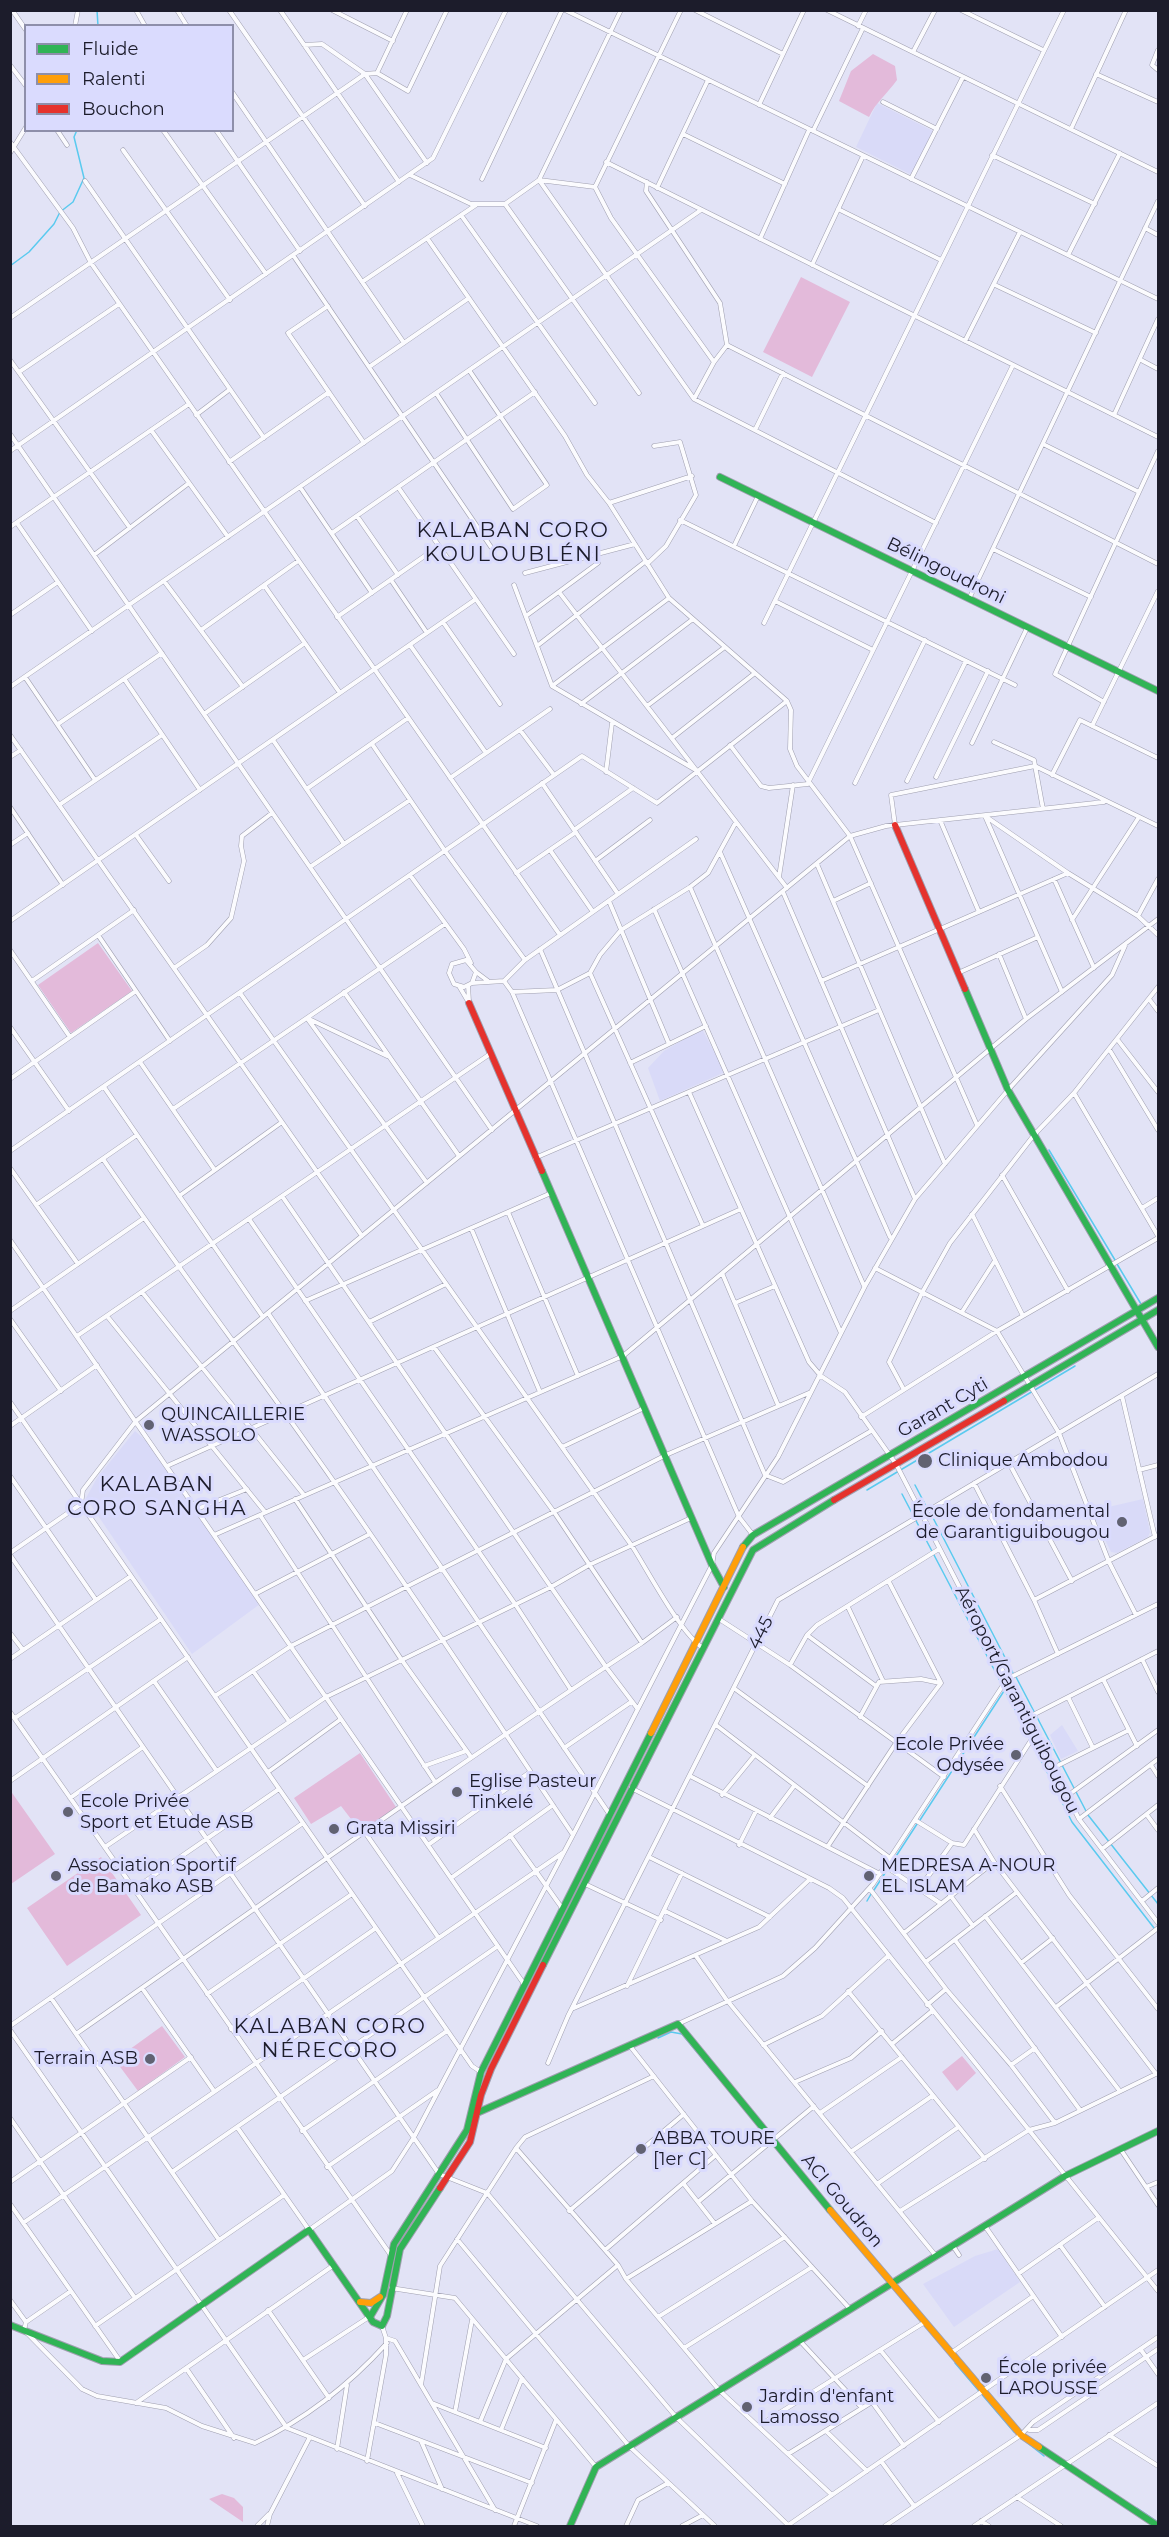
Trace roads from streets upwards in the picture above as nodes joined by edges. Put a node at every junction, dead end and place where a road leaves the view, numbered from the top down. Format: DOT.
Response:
graph roads {
  1 [pos="12,10"];
  2 [pos="136,10"];
  3 [pos="177,10"];
  4 [pos="229,10"];
  5 [pos="280,10"];
  6 [pos="332,10"];
  7 [pos="407,10"];
  8 [pos="447,10"];
  9 [pos="506,10"];
  10 [pos="621,10"];
  11 [pos="681,10"];
  12 [pos="695,10"];
  13 [pos="804,10"];
  14 [pos="826,10"];
  15 [pos="866,10"];
  16 [pos="935,10"];
  17 [pos="961,10"];
  18 [pos="1064,10"];
  19 [pos="1125,10"];
  20 [pos="566,11"];
  21 [pos="144,24"];
  22 [pos="186,24"];
  23 [pos="858,26"];
  24 [pos="24,27"];
  25 [pos="863,28"];
  26 [pos="610,33"];
  27 [pos="393,41"];
  28 [pos="304,45"];
  29 [pos="1043,50"];
  30 [pos="1158,50"];
  31 [pos="913,53"];
  32 [pos="783,54"];
  33 [pos="658,56"];
  34 [pos="10,65"];
  35 [pos="1158,70"];
  36 [pos="377,73"];
  37 [pos="365,74"];
  38 [pos="1096,74"];
  39 [pos="963,77"];
  40 [pos="708,80"];
  41 [pos="24,83"];
  42 [pos="338,93"];
  43 [pos="234,95"];
  44 [pos="883,102"];
  45 [pos="1158,102"];
  46 [pos="1017,103"];
  47 [pos="759,105"];
  48 [pos="303,117"];
  49 [pos="937,129"];
  50 [pos="1071,129"];
  51 [pos="24,130"];
  52 [pos="811,130"];
  53 [pos="58,132"];
  54 [pos="164,132"];
  55 [pos="217,132"];
  56 [pos="683,134"];
  57 [pos="10,142"];
  58 [pos="267,142"];
  59 [pos="67,145"];
  60 [pos="12,150"];
  61 [pos="123,150"];
  62 [pos="1120,153"];
  63 [pos="992,155"];
  64 [pos="863,156"];
  65 [pos="238,162"];
  66 [pos="606,162"];
  67 [pos="427,163"];
  68 [pos="1158,172"];
  69 [pos="409,175"];
  70 [pos="482,179"];
  71 [pos="911,179"];
  72 [pos="538,180"];
  73 [pos="85,181"];
  74 [pos="399,182"];
  75 [pos="646,182"];
  76 [pos="785,184"];
  77 [pos="203,186"];
  78 [pos="595,187"];
  79 [pos="657,188"];
  80 [pos="1158,201"];
  81 [pos="476,204"];
  82 [pos="505,204"];
  83 [pos="1095,204"];
  84 [pos="365,206"];
  85 [pos="967,206"];
  86 [pos="701,210"];
  87 [pos="838,210"];
  88 [pos="167,211"];
  89 [pos="461,214"];
  90 [pos="1145,228"];
  91 [pos="672,230"];
  92 [pos="328,232"];
  93 [pos="1020,232"];
  94 [pos="1158,235"];
  95 [pos="427,238"];
  96 [pos="760,239"];
  97 [pos="125,240"];
  98 [pos="300,251"];
  99 [pos="637,254"];
  100 [pos="293,255"];
  101 [pos="1068,255"];
  102 [pos="941,260"];
  103 [pos="91,263"];
  104 [pos="812,265"];
  105 [pos="266,274"];
  106 [pos="606,275"];
  107 [pos="1120,281"];
  108 [pos="362,282"];
  109 [pos="995,285"];
  110 [pos="469,298"];
  111 [pos="573,298"];
  112 [pos="1158,299"];
  113 [pos="230,300"];
  114 [pos="119,304"];
  115 [pos="328,306"];
  116 [pos="914,315"];
  117 [pos="10,318"];
  118 [pos="1158,320"];
  119 [pos="537,323"];
  120 [pos="189,327"];
  121 [pos="1095,333"];
  122 [pos="965,341"];
  123 [pos="404,343"];
  124 [pos="727,345"];
  125 [pos="503,347"];
  126 [pos="153,353"];
  127 [pos="10,360"];
  128 [pos="1141,360"];
  129 [pos="714,362"];
  130 [pos="1013,365"];
  131 [pos="369,367"];
  132 [pos="1158,369"];
  133 [pos="469,370"];
  134 [pos="20,372"];
  135 [pos="783,373"];
  136 [pos="229,390"];
  137 [pos="329,392"];
  138 [pos="535,392"];
  139 [pos="1068,392"];
  140 [pos="436,393"];
  141 [pos="639,393"];
  142 [pos="694,399"];
  143 [pos="595,403"];
  144 [pos="189,404"];
  145 [pos="196,415"];
  146 [pos="865,415"];
  147 [pos="1114,415"];
  148 [pos="402,416"];
  149 [pos="501,416"];
  150 [pos="54,421"];
  151 [pos="151,430"];
  152 [pos="755,430"];
  153 [pos="10,434"];
  154 [pos="1158,437"];
  155 [pos="264,438"];
  156 [pos="467,439"];
  157 [pos="364,443"];
  158 [pos="1042,444"];
  159 [pos="19,446"];
  160 [pos="654,446"];
  161 [pos="10,451"];
  162 [pos="1158,451"];
  163 [pos="229,462"];
  164 [pos="434,462"];
  165 [pos="964,465"];
  166 [pos="90,472"];
  167 [pos="837,473"];
  168 [pos="692,476"];
  169 [pos="720,477"];
  170 [pos="189,483"];
  171 [pos="300,487"];
  172 [pos="398,487"];
  173 [pos="1139,492"];
  174 [pos="1019,493"];
  175 [pos="758,495"];
  176 [pos="54,497"];
  177 [pos="609,503"];
  178 [pos="264,512"];
  179 [pos="357,516"];
  180 [pos="680,520"];
  181 [pos="813,522"];
  182 [pos="17,523"];
  183 [pos="936,524"];
  184 [pos="10,527"];
  185 [pos="130,528"];
  186 [pos="332,533"];
  187 [pos="228,537"];
  188 [pos="1116,542"];
  189 [pos="635,544"];
  190 [pos="439,546"];
  191 [pos="734,546"];
  192 [pos="491,547"];
  193 [pos="993,549"];
  194 [pos="94,555"];
  195 [pos="298,561"];
  196 [pos="647,562"];
  197 [pos="597,563"];
  198 [pos="1158,564"];
  199 [pos="912,571"];
  200 [pos="525,573"];
  201 [pos="788,573"];
  202 [pos="398,575"];
  203 [pos="391,580"];
  204 [pos="164,581"];
  205 [pos="58,582"];
  206 [pos="264,585"];
  207 [pos="514,585"];
  208 [pos="1158,591"];
  209 [pos="559,592"];
  210 [pos="372,593"];
  211 [pos="1091,597"];
  212 [pos="669,598"];
  213 [pos="476,599"];
  214 [pos="969,599"];
  215 [pos="775,601"];
  216 [pos="129,605"];
  217 [pos="10,615"];
  218 [pos="577,615"];
  219 [pos="526,616"];
  220 [pos="337,617"];
  221 [pos="693,619"];
  222 [pos="443,622"];
  223 [pos="887,622"];
  224 [pos="764,623"];
  225 [pos="1027,627"];
  226 [pos="201,630"];
  227 [pos="92,631"];
  228 [pos="427,633"];
  229 [pos="925,640"];
  230 [pos="305,644"];
  231 [pos="410,645"];
  232 [pos="537,646"];
  233 [pos="725,647"];
  234 [pos="1068,647"];
  235 [pos="602,648"];
  236 [pos="873,650"];
  237 [pos="162,653"];
  238 [pos="514,654"];
  239 [pos="966,661"];
  240 [pos="374,670"];
  241 [pos="988,671"];
  242 [pos="1119,672"];
  243 [pos="755,673"];
  244 [pos="622,674"];
  245 [pos="25,677"];
  246 [pos="1003,679"];
  247 [pos="125,680"];
  248 [pos="1015,685"];
  249 [pos="552,686"];
  250 [pos="10,687"];
  251 [pos="243,687"];
  252 [pos="1158,691"];
  253 [pos="340,693"];
  254 [pos="787,701"];
  255 [pos="1104,702"];
  256 [pos="500,704"];
  257 [pos="581,704"];
  258 [pos="647,706"];
  259 [pos="550,709"];
  260 [pos="204,714"];
  261 [pos="408,718"];
  262 [pos="612,723"];
  263 [pos="58,724"];
  264 [pos="1092,726"];
  265 [pos="520,730"];
  266 [pos="10,735"];
  267 [pos="162,735"];
  268 [pos="672,738"];
  269 [pos="273,740"];
  270 [pos="994,742"];
  271 [pos="972,743"];
  272 [pos="372,744"];
  273 [pos="730,745"];
  274 [pos="21,750"];
  275 [pos="486,753"];
  276 [pos="10,757"];
  277 [pos="1158,758"];
  278 [pos="238,763"];
  279 [pos="1035,766"];
  280 [pos="697,771"];
  281 [pos="606,772"];
  282 [pos="554,775"];
  283 [pos="1052,775"];
  284 [pos="936,777"];
  285 [pos="450,778"];
  286 [pos="95,780"];
  287 [pos="907,781"];
  288 [pos="542,783"];
  289 [pos="855,783"];
  290 [pos="808,784"];
  291 [pos="793,785"];
  292 [pos="308,788"];
  293 [pos="633,788"];
  294 [pos="200,790"];
  295 [pos="410,800"];
  296 [pos="1104,801"];
  297 [pos="59,805"];
  298 [pos="10,807"];
  299 [pos="1043,809"];
  300 [pos="273,813"];
  301 [pos="984,816"];
  302 [pos="1139,817"];
  303 [pos="650,820"];
  304 [pos="940,820"];
  305 [pos="736,822"];
  306 [pos="483,825"];
  307 [pos="895,825"];
  308 [pos="1158,826"];
  309 [pos="575,831"];
  310 [pos="28,833"];
  311 [pos="136,835"];
  312 [pos="850,836"];
  313 [pos="696,839"];
  314 [pos="344,844"];
  315 [pos="10,845"];
  316 [pos="550,849"];
  317 [pos="445,851"];
  318 [pos="720,852"];
  319 [pos="99,860"];
  320 [pos="595,861"];
  321 [pos="817,864"];
  322 [pos="310,867"];
  323 [pos="516,873"];
  324 [pos="1068,873"];
  325 [pos="410,875"];
  326 [pos="779,877"];
  327 [pos="1054,879"];
  328 [pos="1158,879"];
  329 [pos="169,881"];
  330 [pos="871,883"];
  331 [pos="63,885"];
  332 [pos="690,887"];
  333 [pos="787,888"];
  334 [pos="1094,889"];
  335 [pos="783,892"];
  336 [pos="618,894"];
  337 [pos="1019,895"];
  338 [pos="609,901"];
  339 [pos="833,901"];
  340 [pos="654,909"];
  341 [pos="134,910"];
  342 [pos="593,912"];
  343 [pos="979,912"];
  344 [pos="1138,916"];
  345 [pos="750,918"];
  346 [pos="346,919"];
  347 [pos="1158,919"];
  348 [pos="1072,920"];
  349 [pos="10,921"];
  350 [pos="445,924"];
  351 [pos="1150,926"];
  352 [pos="621,930"];
  353 [pos="939,930"];
  354 [pos="98,935"];
  355 [pos="560,935"];
  356 [pos="1158,935"];
  357 [pos="1038,937"];
  358 [pos="716,946"];
  359 [pos="1125,946"];
  360 [pos="899,947"];
  361 [pos="464,949"];
  362 [pos="10,950"];
  363 [pos="540,950"];
  364 [pos="999,954"];
  365 [pos="461,960"];
  366 [pos="525,960"];
  367 [pos="471,963"];
  368 [pos="860,964"];
  369 [pos="174,968"];
  370 [pos="380,968"];
  371 [pos="1094,968"];
  372 [pos="476,972"];
  373 [pos="590,973"];
  374 [pos="683,973"];
  375 [pos="958,973"];
  376 [pos="32,981"];
  377 [pos="488,981"];
  378 [pos="504,981"];
  379 [pos="821,981"];
  380 [pos="470,984"];
  381 [pos="459,986"];
  382 [pos="1158,987"];
  383 [pos="557,990"];
  384 [pos="136,991"];
  385 [pos="344,992"];
  386 [pos="512,992"];
  387 [pos="1062,992"];
  388 [pos="240,993"];
  389 [pos="1149,999"];
  390 [pos="651,1000"];
  391 [pos="469,1003"];
  392 [pos="879,1011"];
  393 [pos="1158,1011"];
  394 [pos="207,1016"];
  395 [pos="307,1018"];
  396 [pos="1026,1019"];
  397 [pos="706,1026"];
  398 [pos="10,1027"];
  399 [pos="841,1027"];
  400 [pos="615,1029"];
  401 [pos="70,1037"];
  402 [pos="1117,1039"];
  403 [pos="274,1040"];
  404 [pos="170,1041"];
  405 [pos="804,1043"];
  406 [pos="669,1044"];
  407 [pos="990,1049"];
  408 [pos="1109,1049"];
  409 [pos="490,1054"];
  410 [pos="585,1054"];
  411 [pos="390,1057"];
  412 [pos="765,1059"];
  413 [pos="34,1062"];
  414 [pos="140,1062"];
  415 [pos="630,1063"];
  416 [pos="239,1064"];
  417 [pos="728,1076"];
  418 [pos="455,1077"];
  419 [pos="956,1077"];
  420 [pos="10,1078"];
  421 [pos="551,1081"];
  422 [pos="104,1087"];
  423 [pos="1008,1090"];
  424 [pos="689,1092"];
  425 [pos="1158,1092"];
  426 [pos="1074,1093"];
  427 [pos="420,1101"];
  428 [pos="921,1108"];
  429 [pos="173,1109"];
  430 [pos="650,1109"];
  431 [pos="515,1110"];
  432 [pos="69,1111"];
  433 [pos="282,1122"];
  434 [pos="614,1124"];
  435 [pos="977,1125"];
  436 [pos="385,1126"];
  437 [pos="492,1130"];
  438 [pos="1158,1130"];
  439 [pos="887,1134"];
  440 [pos="137,1135"];
  441 [pos="1034,1135"];
  442 [pos="576,1141"];
  443 [pos="351,1149"];
  444 [pos="10,1152"];
  445 [pos="459,1156"];
  446 [pos="536,1158"];
  447 [pos="103,1159"];
  448 [pos="856,1160"];
  449 [pos="945,1164"];
  450 [pos="10,1168"];
  451 [pos="214,1169"];
  452 [pos="316,1172"];
  453 [pos="1002,1175"];
  454 [pos="427,1183"];
  455 [pos="822,1188"];
  456 [pos="551,1193"];
  457 [pos="179,1196"];
  458 [pos="282,1196"];
  459 [pos="1158,1198"];
  460 [pos="915,1199"];
  461 [pos="36,1205"];
  462 [pos="1142,1208"];
  463 [pos="741,1209"];
  464 [pos="394,1210"];
  465 [pos="508,1212"];
  466 [pos="972,1213"];
  467 [pos="789,1215"];
  468 [pos="144,1218"];
  469 [pos="249,1219"];
  470 [pos="703,1226"];
  471 [pos="471,1228"];
  472 [pos="362,1236"];
  473 [pos="1158,1237"];
  474 [pos="891,1238"];
  475 [pos="10,1240"];
  476 [pos="665,1243"];
  477 [pos="213,1244"];
  478 [pos="757,1245"];
  479 [pos="422,1249"];
  480 [pos="628,1260"];
  481 [pos="994,1262"];
  482 [pos="78,1264"];
  483 [pos="328,1264"];
  484 [pos="1111,1266"];
  485 [pos="178,1268"];
  486 [pos="875,1269"];
  487 [pos="722,1273"];
  488 [pos="588,1278"];
  489 [pos="342,1284"];
  490 [pos="446,1284"];
  491 [pos="775,1286"];
  492 [pos="865,1286"];
  493 [pos="44,1288"];
  494 [pos="296,1290"];
  495 [pos="923,1291"];
  496 [pos="1068,1291"];
  497 [pos="142,1292"];
  498 [pos="545,1297"];
  499 [pos="1158,1298"];
  500 [pos="690,1299"];
  501 [pos="305,1302"];
  502 [pos="735,1303"];
  503 [pos="1137,1310"];
  504 [pos="1158,1310"];
  505 [pos="10,1311"];
  506 [pos="962,1312"];
  507 [pos="268,1313"];
  508 [pos="507,1314"];
  509 [pos="107,1316"];
  510 [pos="1023,1316"];
  511 [pos="263,1317"];
  512 [pos="10,1319"];
  513 [pos="1142,1319"];
  514 [pos="369,1322"];
  515 [pos="656,1326"];
  516 [pos="477,1328"];
  517 [pos="997,1331"];
  518 [pos="841,1334"];
  519 [pos="77,1336"];
  520 [pos="234,1340"];
  521 [pos="434,1347"];
  522 [pos="1158,1347"];
  523 [pos="623,1356"];
  524 [pos="397,1363"];
  525 [pos="97,1365"];
  526 [pos="202,1367"];
  527 [pos="1158,1374"];
  528 [pos="578,1376"];
  529 [pos="821,1376"];
  530 [pos="1025,1377"];
  531 [pos="358,1381"];
  532 [pos="1030,1386"];
  533 [pos="903,1388"];
  534 [pos="61,1390"];
  535 [pos="540,1392"];
  536 [pos="812,1392"];
  537 [pos="170,1393"];
  538 [pos="324,1396"];
  539 [pos="1122,1396"];
  540 [pos="527,1398"];
  541 [pos="10,1402"];
  542 [pos="778,1405"];
  543 [pos="645,1407"];
  544 [pos="286,1413"];
  545 [pos="483,1417"];
  546 [pos="861,1417"];
  547 [pos="21,1418"];
  548 [pos="136,1421"];
  549 [pos="742,1421"];
  550 [pos="10,1426"];
  551 [pos="250,1429"];
  552 [pos="871,1431"];
  553 [pos="1059,1433"];
  554 [pos="445,1434"];
  555 [pos="705,1438"];
  556 [pos="212,1446"];
  557 [pos="562,1447"];
  558 [pos="407,1450"];
  559 [pos="666,1455"];
  560 [pos="891,1456"];
  561 [pos="1009,1463"];
  562 [pos="896,1464"];
  563 [pos="372,1465"];
  564 [pos="1158,1465"];
  565 [pos="167,1466"];
  566 [pos="1139,1470"];
  567 [pos="765,1475"];
  568 [pos="10,1476"];
  569 [pos="334,1482"];
  570 [pos="974,1483"];
  571 [pos="247,1489"];
  572 [pos="593,1492"];
  573 [pos="304,1496"];
  574 [pos="295,1499"];
  575 [pos="81,1504"];
  576 [pos="196,1509"];
  577 [pos="265,1512"];
  578 [pos="554,1512"];
  579 [pos="922,1514"];
  580 [pos="260,1515"];
  581 [pos="739,1517"];
  582 [pos="691,1518"];
  583 [pos="47,1528"];
  584 [pos="514,1533"];
  585 [pos="214,1534"];
  586 [pos="370,1534"];
  587 [pos="753,1535"];
  588 [pos="1156,1536"];
  589 [pos="632,1546"];
  590 [pos="939,1549"];
  591 [pos="477,1551"];
  592 [pos="10,1554"];
  593 [pos="332,1554"];
  594 [pos="1109,1562"];
  595 [pos="589,1565"];
  596 [pos="712,1565"];
  597 [pos="442,1569"];
  598 [pos="297,1572"];
  599 [pos="131,1576"];
  600 [pos="1072,1581"];
  601 [pos="889,1582"];
  602 [pos="406,1587"];
  603 [pos="551,1587"];
  604 [pos="724,1587"];
  605 [pos="255,1594"];
  606 [pos="96,1600"];
  607 [pos="1034,1600"];
  608 [pos="515,1604"];
  609 [pos="1158,1604"];
  610 [pos="367,1607"];
  611 [pos="848,1607"];
  612 [pos="1136,1615"];
  613 [pos="677,1617"];
  614 [pos="718,1618"];
  615 [pos="161,1619"];
  616 [pos="478,1622"];
  617 [pos="681,1624"];
  618 [pos="59,1625"];
  619 [pos="332,1625"];
  620 [pos="10,1633"];
  621 [pos="807,1635"];
  622 [pos="441,1640"];
  623 [pos="642,1643"];
  624 [pos="756,1643"];
  625 [pos="696,1644"];
  626 [pos="291,1646"];
  627 [pos="703,1648"];
  628 [pos="23,1650"];
  629 [pos="1158,1651"];
  630 [pos="1058,1654"];
  631 [pos="188,1658"];
  632 [pos="10,1659"];
  633 [pos="401,1659"];
  634 [pos="1142,1659"];
  635 [pos="790,1665"];
  636 [pos="606,1667"];
  637 [pos="88,1668"];
  638 [pos="253,1671"];
  639 [pos="366,1677"];
  640 [pos="1007,1679"];
  641 [pos="1103,1679"];
  642 [pos="154,1681"];
  643 [pos="883,1681"];
  644 [pos="941,1683"];
  645 [pos="876,1686"];
  646 [pos="735,1689"];
  647 [pos="571,1690"];
  648 [pos="1158,1692"];
  649 [pos="214,1696"];
  650 [pos="326,1697"];
  651 [pos="1068,1697"];
  652 [pos="631,1702"];
  653 [pos="116,1707"];
  654 [pos="638,1708"];
  655 [pos="10,1712"];
  656 [pos="539,1712"];
  657 [pos="860,1717"];
  658 [pos="15,1718"];
  659 [pos="1027,1718"];
  660 [pos="341,1719"];
  661 [pos="289,1721"];
  662 [pos="716,1725"];
  663 [pos="1129,1730"];
  664 [pos="1158,1730"];
  665 [pos="505,1734"];
  666 [pos="1035,1734"];
  667 [pos="897,1743"];
  668 [pos="1137,1746"];
  669 [pos="143,1747"];
  670 [pos="250,1747"];
  671 [pos="564,1748"];
  672 [pos="1093,1748"];
  673 [pos="466,1750"];
  674 [pos="754,1756"];
  675 [pos="471,1757"];
  676 [pos="43,1758"];
  677 [pos="1158,1759"];
  678 [pos="1151,1765"];
  679 [pos="424,1766"];
  680 [pos="1053,1768"];
  681 [pos="216,1770"];
  682 [pos="267,1772"];
  683 [pos="530,1772"];
  684 [pos="690,1776"];
  685 [pos="1158,1776"];
  686 [pos="944,1777"];
  687 [pos="10,1780"];
  688 [pos="435,1782"];
  689 [pos="794,1786"];
  690 [pos="868,1786"];
  691 [pos="1000,1786"];
  692 [pos="632,1788"];
  693 [pos="279,1789"];
  694 [pos="595,1793"];
  695 [pos="723,1795"];
  696 [pos="1067,1796"];
  697 [pos="178,1797"];
  698 [pos="70,1798"];
  699 [pos="400,1805"];
  700 [pos="553,1805"];
  701 [pos="1158,1805"];
  702 [pos="672,1810"];
  703 [pos="756,1811"];
  704 [pos="610,1815"];
  705 [pos="1146,1815"];
  706 [pos="770,1818"];
  707 [pos="1079,1819"];
  708 [pos="915,1820"];
  709 [pos="846,1822"];
  710 [pos="303,1823"];
  711 [pos="974,1829"];
  712 [pos="1158,1830"];
  713 [pos="364,1831"];
  714 [pos="510,1835"];
  715 [pos="573,1835"];
  716 [pos="207,1839"];
  717 [pos="952,1844"];
  718 [pos="428,1845"];
  719 [pos="739,1845"];
  720 [pos="828,1846"];
  721 [pos="105,1848"];
  722 [pos="1102,1849"];
  723 [pos="565,1852"];
  724 [pos="649,1857"];
  725 [pos="890,1858"];
  726 [pos="328,1859"];
  727 [pos="994,1862"];
  728 [pos="885,1866"];
  729 [pos="535,1870"];
  730 [pos="231,1873"];
  731 [pos="682,1873"];
  732 [pos="880,1874"];
  733 [pos="451,1878"];
  734 [pos="810,1879"];
  735 [pos="584,1884"];
  736 [pos="546,1886"];
  737 [pos="919,1888"];
  738 [pos="1158,1888"];
  739 [pos="134,1889"];
  740 [pos="870,1889"];
  741 [pos="1017,1892"];
  742 [pos="352,1894"];
  743 [pos="950,1895"];
  744 [pos="1142,1901"];
  745 [pos="940,1902"];
  746 [pos="627,1904"];
  747 [pos="256,1909"];
  748 [pos="563,1909"];
  749 [pos="851,1909"];
  750 [pos="665,1911"];
  751 [pos="474,1912"];
  752 [pos="985,1916"];
  753 [pos="770,1917"];
  754 [pos="661,1920"];
  755 [pos="1158,1923"];
  756 [pos="158,1924"];
  757 [pos="973,1926"];
  758 [pos="376,1928"];
  759 [pos="1158,1928"];
  760 [pos="904,1933"];
  761 [pos="438,1937"];
  762 [pos="1053,1938"];
  763 [pos="955,1940"];
  764 [pos="727,1941"];
  765 [pos="280,1944"];
  766 [pos="498,1946"];
  767 [pos="889,1955"];
  768 [pos="696,1956"];
  769 [pos="1118,1959"];
  770 [pos="183,1960"];
  771 [pos="508,1960"];
  772 [pos="927,1961"];
  773 [pos="400,1963"];
  774 [pos="1021,1963"];
  775 [pos="304,1978"];
  776 [pos="1088,1982"];
  777 [pos="525,1985"];
  778 [pos="627,1986"];
  779 [pos="142,1988"];
  780 [pos="946,1989"];
  781 [pos="848,1991"];
  782 [pos="207,1995"];
  783 [pos="424,1997"];
  784 [pos="51,1998"];
  785 [pos="726,2000"];
  786 [pos="927,2005"];
  787 [pos="1056,2007"];
  788 [pos="573,2009"];
  789 [pos="1158,2009"];
  790 [pos="932,2011"];
  791 [pos="328,2013"];
  792 [pos="678,2024"];
  793 [pos="10,2028"];
  794 [pos="231,2029"];
  795 [pos="447,2031"];
  796 [pos="882,2031"];
  797 [pos="76,2034"];
  798 [pos="892,2044"];
  799 [pos="629,2045"];
  800 [pos="763,2045"];
  801 [pos="352,2048"];
  802 [pos="1035,2048"];
  803 [pos="460,2049"];
  804 [pos="190,2057"];
  805 [pos="902,2057"];
  806 [pos="255,2063"];
  807 [pos="548,2063"];
  808 [pos="1011,2065"];
  809 [pos="482,2072"];
  810 [pos="1157,2074"];
  811 [pos="654,2076"];
  812 [pos="375,2081"];
  813 [pos="795,2082"];
  814 [pos="439,2089"];
  815 [pos="1119,2090"];
  816 [pos="214,2091"];
  817 [pos="932,2096"];
  818 [pos="279,2098"];
  819 [pos="124,2103"];
  820 [pos="814,2106"];
  821 [pos="1080,2110"];
  822 [pos="479,2112"];
  823 [pos="471,2113"];
  824 [pos="820,2113"];
  825 [pos="684,2114"];
  826 [pos="400,2117"];
  827 [pos="10,2118"];
  828 [pos="1055,2123"];
  829 [pos="237,2127"];
  830 [pos="957,2128"];
  831 [pos="1029,2130"];
  832 [pos="1158,2131"];
  833 [pos="302,2132"];
  834 [pos="82,2133"];
  835 [pos="148,2137"];
  836 [pos="414,2137"];
  837 [pos="773,2141"];
  838 [pos="516,2148"];
  839 [pos="1121,2149"];
  840 [pos="852,2151"];
  841 [pos="716,2155"];
  842 [pos="985,2159"];
  843 [pos="41,2161"];
  844 [pos="105,2166"];
  845 [pos="327,2167"];
  846 [pos="172,2172"];
  847 [pos="439,2174"];
  848 [pos="732,2176"];
  849 [pos="1065,2176"];
  850 [pos="447,2177"];
  851 [pos="10,2182"];
  852 [pos="1158,2182"];
  853 [pos="683,2183"];
  854 [pos="877,2184"];
  855 [pos="1146,2187"];
  856 [pos="487,2193"];
  857 [pos="284,2194"];
  858 [pos="64,2195"];
  859 [pos="752,2201"];
  860 [pos="351,2202"];
  861 [pos="698,2202"];
  862 [pos="10,2204"];
  863 [pos="1158,2205"];
  864 [pos="569,2211"];
  865 [pos="900,2211"];
  866 [pos="1098,2218"];
  867 [pos="23,2223"];
  868 [pos="714,2224"];
  869 [pos="985,2226"];
  870 [pos="309,2230"];
  871 [pos="785,2237"];
  872 [pos="457,2239"];
  873 [pos="219,2240"];
  874 [pos="1060,2245"];
  875 [pos="953,2246"];
  876 [pos="605,2250"];
  877 [pos="390,2254"];
  878 [pos="959,2255"];
  879 [pos="936,2256"];
  880 [pos="334,2265"];
  881 [pos="618,2265"];
  882 [pos="813,2267"];
  883 [pos="177,2269"];
  884 [pos="1158,2270"];
  885 [pos="1018,2274"];
  886 [pos="1148,2277"];
  887 [pos="626,2279"];
  888 [pos="891,2284"];
  889 [pos="391,2288"];
  890 [pos="71,2291"];
  891 [pos="1158,2291"];
  892 [pos="383,2295"];
  893 [pos="435,2295"];
  894 [pos="1032,2297"];
  895 [pos="135,2298"];
  896 [pos="10,2300"];
  897 [pos="576,2300"];
  898 [pos="359,2302"];
  899 [pos="202,2305"];
  900 [pos="1104,2307"];
  901 [pos="850,2309"];
  902 [pos="268,2310"];
  903 [pos="370,2317"];
  904 [pos="658,2317"];
  905 [pos="472,2319"];
  906 [pos="926,2321"];
  907 [pos="26,2322"];
  908 [pos="10,2325"];
  909 [pos="95,2326"];
  910 [pos="382,2326"];
  911 [pos="24,2330"];
  912 [pos="536,2334"];
  913 [pos="1062,2337"];
  914 [pos="1158,2337"];
  915 [pos="226,2340"];
  916 [pos="386,2340"];
  917 [pos="800,2341"];
  918 [pos="684,2348"];
  919 [pos="1158,2349"];
  920 [pos="1141,2350"];
  921 [pos="881,2351"];
  922 [pos="951,2353"];
  923 [pos="1147,2358"];
  924 [pos="506,2359"];
  925 [pos="303,2360"];
  926 [pos="120,2361"];
  927 [pos="186,2368"];
  928 [pos="1158,2374"];
  929 [pos="522,2378"];
  930 [pos="835,2378"];
  931 [pos="347,2384"];
  932 [pos="422,2385"];
  933 [pos="719,2390"];
  934 [pos="983,2391"];
  935 [pos="329,2398"];
  936 [pos="432,2403"];
  937 [pos="1158,2403"];
  938 [pos="135,2404"];
  939 [pos="862,2408"];
  940 [pos="455,2412"];
  941 [pos="676,2418"];
  942 [pos="556,2419"];
  943 [pos="480,2422"];
  944 [pos="939,2422"];
  945 [pos="375,2423"];
  946 [pos="760,2425"];
  947 [pos="287,2428"];
  948 [pos="501,2430"];
  949 [pos="1029,2430"];
  950 [pos="826,2431"];
  951 [pos="1021,2435"];
  952 [pos="1109,2435"];
  953 [pos="234,2438"];
  954 [pos="310,2438"];
  955 [pos="420,2440"];
  956 [pos="629,2446"];
  957 [pos="903,2446"];
  958 [pos="546,2448"];
  959 [pos="337,2450"];
  960 [pos="788,2454"];
  961 [pos="464,2458"];
  962 [pos="367,2461"];
  963 [pos="881,2461"];
  964 [pos="1066,2464"];
  965 [pos="1158,2466"];
  966 [pos="596,2467"];
  967 [pos="867,2471"];
  968 [pos="396,2472"];
  969 [pos="532,2483"];
  970 [pos="668,2483"];
  971 [pos="442,2490"];
  972 [pos="832,2495"];
  973 [pos="1017,2497"];
  974 [pos="914,2506"];
  975 [pos="495,2510"];
  976 [pos="270,2514"];
  977 [pos="703,2515"];
  978 [pos="518,2519"];
  979 [pos="981,2521"];
  980 [pos="257,2526"];
  981 [pos="267,2526"];
  982 [pos="423,2526"];
  983 [pos="514,2526"];
  984 [pos="537,2526"];
  985 [pos="570,2526"];
  986 [pos="626,2526"];
  987 [pos="682,2526"];
  988 [pos="715,2526"];
  989 [pos="788,2526"];
  990 [pos="886,2526"];
  991 [pos="974,2526"];
  992 [pos="989,2526"];
  993 [pos="1061,2526"];
  994 [pos="1158,2526"];
  1 -- 24 [label="street"];
  2 -- 21 [label="street"];
  3 -- 22 [label="street"];
  4 -- 48 [label="street"];
  5 -- 28 [label="street"];
  6 -- 27 [label="street"];
  7 -- 27 [label="street"];
  8 -- 36 [label="street"];
  9 -- 67 [label="street"];
  10 -- 26 [label="street"];
  11 -- 33 [label="street"];
  12 -- 32 [label="street"];
  13 -- 32 [label="street"];
  14 -- 23 [label="street"];
  15 -- 23 [label="street"];
  16 -- 31 [label="street"];
  17 -- 29 [label="street"];
  18 -- 29 [label="street"];
  19 -- 38 [label="street"];
  20 -- 26 [label="street"];
  20 -- 70 [label="street"];
  23 -- 25 [label="street"];
  25 -- 31 [label="street"];
  25 -- 52 [label="street"];
  26 -- 33 [label="street"];
  26 -- 72 [label="street"];
  27 -- 36 [label="street"];
  28 -- 37 [label="street"];
  28 -- 42 [label="street"];
  29 -- 46 [label="street"];
  30 -- 35 [label="street"];
  31 -- 39 [label="street"];
  32 -- 47 [label="street"];
  33 -- 40 [label="street"];
  33 -- 66 [label="street"];
  34 -- 41 [label="street"];
  36 -- 37 [label="street"];
  37 -- 42 [label="street"];
  37 -- 67 [label="street"];
  38 -- 45 [label="street"];
  38 -- 50 [label="street"];
  39 -- 46 [label="street"];
  39 -- 49 [label="street"];
  40 -- 47 [label="street"];
  40 -- 56 [label="street"];
  42 -- 48 [label="street"];
  42 -- 74 [label="street"];
  43 -- 58 [label="street"];
  44 -- 49 [label="street"];
  46 -- 50 [label="street"];
  46 -- 63 [label="street"];
  47 -- 52 [label="street"];
  48 -- 58 [label="street"];
  48 -- 84 [label="street"];
  49 -- 71 [label="street"];
  50 -- 62 [label="street"];
  51 -- 60 [label="street"];
  52 -- 64 [label="street"];
  52 -- 76 [label="street"];
  53 -- 59 [label="street"];
  54 -- 77 [label="street"];
  55 -- 65 [label="street"];
  56 -- 76 [label="street"];
  56 -- 79 [label="street"];
  57 -- 60 [label="street"];
  58 -- 65 [label="street"];
  58 -- 92 [label="street"];
  60 -- 103 [label="street"];
  61 -- 88 [label="street"];
  62 -- 68 [label="street"];
  62 -- 83 [label="street"];
  63 -- 83 [label="street"];
  63 -- 85 [label="street"];
  64 -- 71 [label="street"];
  64 -- 87 [label="street"];
  65 -- 77 [label="street"];
  65 -- 98 [label="street"];
  66 -- 75 [label="street"];
  66 -- 78 [label="street"];
  67 -- 69 [label="street"];
  69 -- 74 [label="street"];
  69 -- 81 [label="street"];
  71 -- 85 [label="street"];
  72 -- 78 [label="street"];
  72 -- 82 [label="street"];
  72 -- 106 [label="street"];
  73 -- 97 [label="street"];
  74 -- 84 [label="street"];
  75 -- 79 [label="street"];
  75 -- 91 [label="street"];
  76 -- 96 [label="street"];
  77 -- 88 [label="street"];
  77 -- 105 [label="street"];
  78 -- 99 [label="street"];
  79 -- 86 [label="street"];
  80 -- 90 [label="street"];
  81 -- 82 [label="street"];
  81 -- 89 [label="street"];
  82 -- 111 [label="street"];
  83 -- 101 [label="street"];
  84 -- 92 [label="street"];
  85 -- 93 [label="street"];
  85 -- 102 [label="street"];
  86 -- 91 [label="street"];
  86 -- 96 [label="street"];
  87 -- 102 [label="street"];
  87 -- 104 [label="street"];
  88 -- 97 [label="street"];
  88 -- 113 [label="street"];
  89 -- 95 [label="street"];
  89 -- 119 [label="street"];
  90 -- 94 [label="street"];
  90 -- 107 [label="street"];
  91 -- 99 [label="street"];
  91 -- 124 [label="street"];
  92 -- 98 [label="street"];
  92 -- 108 [label="street"];
  93 -- 101 [label="street"];
  93 -- 109 [label="street"];
  95 -- 108 [label="street"];
  95 -- 110 [label="street"];
  96 -- 104 [label="street"];
  97 -- 103 [label="street"];
  97 -- 120 [label="street"];
  98 -- 100 [label="street"];
  99 -- 106 [label="street"];
  99 -- 129 [label="street"];
  100 -- 105 [label="street"];
  100 -- 115 [label="street"];
  101 -- 107 [label="street"];
  102 -- 116 [label="street"];
  103 -- 114 [label="street"];
  103 -- 117 [label="street"];
  104 -- 116 [label="street"];
  105 -- 113 [label="street"];
  106 -- 111 [label="street"];
  106 -- 142 [label="street"];
  107 -- 112 [label="street"];
  107 -- 121 [label="street"];
  108 -- 123 [label="street"];
  109 -- 121 [label="street"];
  109 -- 122 [label="street"];
  110 -- 123 [label="street"];
  110 -- 125 [label="street"];
  111 -- 119 [label="street"];
  111 -- 141 [label="street"];
  113 -- 120 [label="street"];
  114 -- 126 [label="street"];
  114 -- 134 [label="street"];
  115 -- 131 [label="street"];
  115 -- 137 [label="street"];
  116 -- 122 [label="street"];
  116 -- 146 [label="street"];
  118 -- 128 [label="street"];
  119 -- 125 [label="street"];
  119 -- 143 [label="street"];
  120 -- 126 [label="street"];
  120 -- 136 [label="street"];
  121 -- 139 [label="street"];
  122 -- 130 [label="street"];
  123 -- 131 [label="street"];
  124 -- 129 [label="street"];
  124 -- 135 [label="street"];
  125 -- 133 [label="street"];
  125 -- 138 [label="street"];
  126 -- 144 [label="street"];
  126 -- 150 [label="street"];
  127 -- 134 [label="street"];
  128 -- 132 [label="street"];
  128 -- 147 [label="street"];
  129 -- 142 [label="street"];
  130 -- 139 [label="street"];
  130 -- 165 [label="street"];
  131 -- 148 [label="street"];
  133 -- 140 [label="street"];
  133 -- 149 [label="street"];
  134 -- 150 [label="street"];
  135 -- 146 [label="street"];
  135 -- 152 [label="street"];
  136 -- 145 [label="street"];
  136 -- 155 [label="street"];
  137 -- 155 [label="street"];
  137 -- 157 [label="street"];
  138 -- 149 [label="street"];
  138 -- 177 [label="street"];
  139 -- 147 [label="street"];
  139 -- 158 [label="street"];
  140 -- 148 [label="street"];
  140 -- 156 [label="street"];
  142 -- 152 [label="street"];
  144 -- 145 [label="street"];
  144 -- 151 [label="street"];
  145 -- 163 [label="street"];
  146 -- 165 [label="street"];
  146 -- 167 [label="street"];
  147 -- 154 [label="street"];
  148 -- 157 [label="street"];
  148 -- 164 [label="street"];
  149 -- 156 [label="street"];
  149 -- 156 [label="street"];
  150 -- 159 [label="street"];
  150 -- 166 [label="street"];
  151 -- 166 [label="street"];
  151 -- 170 [label="street"];
  152 -- 167 [label="street"];
  153 -- 159 [label="street"];
  155 -- 163 [label="street"];
  156 -- 164 [label="street"];
  157 -- 171 [label="street"];
  158 -- 173 [label="street"];
  158 -- 174 [label="street"];
  159 -- 161 [label="street"];
  159 -- 176 [label="street"];
  160 -- 168 [label="street"];
  162 -- 173 [label="street"];
  163 -- 178 [label="street"];
  164 -- 172 [label="street"];
  164 -- 192 [label="street"];
  165 -- 174 [label="street"];
  165 -- 183 [label="street"];
  166 -- 176 [label="street"];
  166 -- 185 [label="street"];
  167 -- 181 [label="street"];
  167 -- 183 [label="street"];
  168 -- 177 [label="street"];
  168 -- 180 [label="street"];
  169 -- 175 [label="street, Bélingoudroni"];
  170 -- 185 [label="street"];
  170 -- 187 [label="street"];
  171 -- 178 [label="street"];
  171 -- 186 [label="street"];
  172 -- 179 [label="street"];
  172 -- 190 [label="street"];
  173 -- 188 [label="street"];
  174 -- 188 [label="street"];
  174 -- 193 [label="street"];
  175 -- 181 [label="street, Bélingoudroni"];
  175 -- 191 [label="street"];
  176 -- 182 [label="street"];
  176 -- 194 [label="street"];
  177 -- 189 [label="street"];
  178 -- 187 [label="street"];
  178 -- 195 [label="street"];
  179 -- 186 [label="street"];
  179 -- 202 [label="street"];
  180 -- 191 [label="street"];
  180 -- 196 [label="street"];
  181 -- 199 [label="street, Bélingoudroni"];
  181 -- 201 [label="street"];
  182 -- 184 [label="street"];
  182 -- 205 [label="street"];
  183 -- 199 [label="street"];
  185 -- 194 [label="street"];
  186 -- 210 [label="street"];
  187 -- 204 [label="street"];
  188 -- 198 [label="street"];
  188 -- 211 [label="street"];
  189 -- 196 [label="street"];
  189 -- 200 [label="street"];
  190 -- 202 [label="street"];
  190 -- 213 [label="street"];
  191 -- 201 [label="street"];
  193 -- 211 [label="street"];
  193 -- 214 [label="street"];
  194 -- 216 [label="street"];
  195 -- 206 [label="street"];
  195 -- 220 [label="street"];
  196 -- 212 [label="street"];
  196 -- 218 [label="street"];
  197 -- 209 [label="street"];
  199 -- 214 [label="street, Bélingoudroni"];
  199 -- 223 [label="street"];
  201 -- 215 [label="street"];
  201 -- 223 [label="street"];
  202 -- 203 [label="street"];
  203 -- 210 [label="street"];
  203 -- 228 [label="street"];
  204 -- 216 [label="street"];
  204 -- 226 [label="street"];
  205 -- 217 [label="street"];
  205 -- 227 [label="street"];
  206 -- 226 [label="street"];
  206 -- 230 [label="street"];
  207 -- 219 [label="street"];
  208 -- 242 [label="street"];
  209 -- 218 [label="street"];
  209 -- 219 [label="street"];
  210 -- 220 [label="street"];
  211 -- 234 [label="street"];
  212 -- 221 [label="street"];
  212 -- 235 [label="street"];
  213 -- 222 [label="street"];
  213 -- 238 [label="street"];
  214 -- 225 [label="street, Bélingoudroni"];
  215 -- 224 [label="street"];
  215 -- 236 [label="street"];
  216 -- 227 [label="street"];
  216 -- 237 [label="street"];
  218 -- 232 [label="street"];
  218 -- 235 [label="street"];
  219 -- 232 [label="street"];
  220 -- 240 [label="street"];
  221 -- 233 [label="street"];
  221 -- 244 [label="street"];
  222 -- 228 [label="street"];
  222 -- 256 [label="street"];
  223 -- 229 [label="street"];
  223 -- 236 [label="street"];
  225 -- 234 [label="street, Bélingoudroni"];
  225 -- 246 [label="street"];
  226 -- 251 [label="street"];
  227 -- 245 [label="street"];
  228 -- 231 [label="street"];
  229 -- 239 [label="street"];
  229 -- 289 [label="street"];
  230 -- 251 [label="street"];
  230 -- 253 [label="street"];
  231 -- 240 [label="street"];
  231 -- 275 [label="street"];
  232 -- 249 [label="street"];
  233 -- 243 [label="street"];
  233 -- 258 [label="street"];
  234 -- 242 [label="street, Bélingoudroni"];
  234 -- 255 [label="street"];
  235 -- 244 [label="street"];
  235 -- 249 [label="street"];
  236 -- 290 [label="street"];
  237 -- 247 [label="street"];
  237 -- 260 [label="street"];
  239 -- 241 [label="street"];
  239 -- 287 [label="street"];
  240 -- 253 [label="street"];
  240 -- 261 [label="street"];
  241 -- 246 [label="street"];
  241 -- 284 [label="street"];
  242 -- 252 [label="street, Bélingoudroni"];
  242 -- 255 [label="street"];
  243 -- 254 [label="street"];
  243 -- 268 [label="street"];
  244 -- 257 [label="street"];
  244 -- 258 [label="street"];
  245 -- 250 [label="street"];
  245 -- 263 [label="street"];
  246 -- 248 [label="street"];
  246 -- 271 [label="street"];
  247 -- 263 [label="street"];
  247 -- 267 [label="street"];
  249 -- 257 [label="street"];
  251 -- 260 [label="street"];
  253 -- 269 [label="street"];
  254 -- 273 [label="street"];
  254 -- 290 [label="street"];
  255 -- 264 [label="street"];
  257 -- 262 [label="street"];
  258 -- 268 [label="street"];
  259 -- 265 [label="street"];
  260 -- 278 [label="street"];
  261 -- 272 [label="street"];
  261 -- 285 [label="street"];
  262 -- 280 [label="street"];
  262 -- 281 [label="street"];
  263 -- 286 [label="street"];
  264 -- 277 [label="street"];
  264 -- 283 [label="street"];
  265 -- 275 [label="street"];
  265 -- 282 [label="street"];
  266 -- 274 [label="street"];
  267 -- 286 [label="street"];
  267 -- 294 [label="street"];
  268 -- 280 [label="street"];
  269 -- 278 [label="street"];
  269 -- 292 [label="street"];
  270 -- 279 [label="street"];
  272 -- 292 [label="street"];
  272 -- 295 [label="street"];
  273 -- 280 [label="street"];
  273 -- 291 [label="street"];
  274 -- 276 [label="street"];
  274 -- 297 [label="street"];
  275 -- 285 [label="street"];
  278 -- 294 [label="street"];
  278 -- 300 [label="street"];
  279 -- 283 [label="street"];
  279 -- 299 [label="street"];
  279 -- 307 [label="street"];
  280 -- 293 [label="street"];
  280 -- 305 [label="street"];
  281 -- 282 [label="street"];
  281 -- 293 [label="street"];
  282 -- 288 [label="street"];
  283 -- 296 [label="street"];
  285 -- 306 [label="street"];
  286 -- 297 [label="street"];
  288 -- 306 [label="street"];
  288 -- 309 [label="street"];
  290 -- 291 [label="street"];
  290 -- 312 [label="street"];
  291 -- 326 [label="street"];
  292 -- 314 [label="street"];
  293 -- 309 [label="street"];
  294 -- 311 [label="street"];
  295 -- 314 [label="street"];
  295 -- 317 [label="street"];
  296 -- 299 [label="street"];
  296 -- 302 [label="street"];
  297 -- 319 [label="street"];
  298 -- 310 [label="street"];
  299 -- 301 [label="street"];
  300 -- 322 [label="street"];
  300 -- 369 [label="street"];
  301 -- 304 [label="street"];
  301 -- 324 [label="street"];
  301 -- 337 [label="street"];
  302 -- 308 [label="street"];
  302 -- 334 [label="street"];
  303 -- 320 [label="street"];
  304 -- 307 [label="street"];
  304 -- 343 [label="street"];
  305 -- 318 [label="street"];
  305 -- 326 [label="street"];
  306 -- 317 [label="street"];
  306 -- 323 [label="street"];
  307 -- 312 [label="street"];
  307 -- 353 [label="street"];
  309 -- 316 [label="street"];
  309 -- 320 [label="street"];
  310 -- 315 [label="street"];
  310 -- 331 [label="street"];
  311 -- 319 [label="street"];
  311 -- 329 [label="street"];
  312 -- 321 [label="street"];
  312 -- 330 [label="street"];
  313 -- 336 [label="street"];
  314 -- 322 [label="street"];
  316 -- 323 [label="street"];
  316 -- 342 [label="street"];
  317 -- 325 [label="street"];
  317 -- 366 [label="street"];
  318 -- 332 [label="street"];
  318 -- 345 [label="street"];
  319 -- 331 [label="street"];
  319 -- 341 [label="street"];
  320 -- 336 [label="street"];
  321 -- 333 [label="street"];
  321 -- 339 [label="street"];
  322 -- 346 [label="street"];
  323 -- 355 [label="street"];
  324 -- 327 [label="street"];
  324 -- 334 [label="street"];
  325 -- 346 [label="street"];
  325 -- 350 [label="street"];
  326 -- 333 [label="street"];
  327 -- 337 [label="street"];
  327 -- 348 [label="street"];
  328 -- 344 [label="street"];
  330 -- 339 [label="street"];
  330 -- 360 [label="street"];
  331 -- 349 [label="street"];
  332 -- 340 [label="street"];
  332 -- 358 [label="street"];
  333 -- 335 [label="street"];
  334 -- 344 [label="street"];
  334 -- 348 [label="street"];
  335 -- 345 [label="street"];
  335 -- 379 [label="street"];
  336 -- 338 [label="street"];
  337 -- 343 [label="street"];
  337 -- 357 [label="street"];
  338 -- 342 [label="street"];
  338 -- 352 [label="street"];
  339 -- 368 [label="street"];
  340 -- 352 [label="street"];
  340 -- 374 [label="street"];
  341 -- 354 [label="street"];
  341 -- 369 [label="street"];
  342 -- 355 [label="street"];
  343 -- 353 [label="street"];
  344 -- 351 [label="street"];
  345 -- 358 [label="street"];
  345 -- 405 [label="street"];
  346 -- 370 [label="street"];
  346 -- 388 [label="street"];
  347 -- 351 [label="street"];
  348 -- 371 [label="street"];
  350 -- 361 [label="street"];
  350 -- 370 [label="street"];
  351 -- 356 [label="street"];
  351 -- 359 [label="street"];
  352 -- 373 [label="street"];
  352 -- 390 [label="street"];
  353 -- 360 [label="street"];
  353 -- 375 [label="street"];
  354 -- 376 [label="street"];
  354 -- 384 [label="street"];
  355 -- 363 [label="street"];
  357 -- 364 [label="street"];
  357 -- 387 [label="street"];
  358 -- 374 [label="street"];
  358 -- 412 [label="street"];
  359 -- 371 [label="street"];
  359 -- 423 [label="street"];
  360 -- 368 [label="street"];
  360 -- 419 [label="street"];
  361 -- 365 [label="street"];
  361 -- 367 [label="street"];
  362 -- 376 [label="street"];
  363 -- 366 [label="street"];
  363 -- 383 [label="street"];
  364 -- 375 [label="street"];
  364 -- 396 [label="street"];
  365 -- 367 [label="street"];
  365 -- 381 [label="street"];
  366 -- 378 [label="street"];
  367 -- 372 [label="street"];
  368 -- 379 [label="street"];
  368 -- 392 [label="street"];
  369 -- 394 [label="street"];
  370 -- 385 [label="street"];
  370 -- 418 [label="street"];
  371 -- 387 [label="street"];
  372 -- 377 [label="street"];
  372 -- 380 [label="street"];
  373 -- 383 [label="street"];
  373 -- 400 [label="street"];
  374 -- 390 [label="street"];
  374 -- 397 [label="street"];
  375 -- 407 [label="street"];
  376 -- 401 [label="street"];
  377 -- 378 [label="street"];
  377 -- 380 [label="street"];
  378 -- 386 [label="street"];
  379 -- 399 [label="street"];
  380 -- 381 [label="street"];
  380 -- 391 [label="street"];
  381 -- 391 [label="street"];
  382 -- 389 [label="street"];
  383 -- 386 [label="street"];
  383 -- 410 [label="street"];
  384 -- 401 [label="street"];
  384 -- 404 [label="street"];
  385 -- 395 [label="street"];
  385 -- 411 [label="street"];
  386 -- 421 [label="street"];
  387 -- 396 [label="street"];
  388 -- 394 [label="street"];
  388 -- 403 [label="street"];
  389 -- 393 [label="street"];
  389 -- 402 [label="street"];
  390 -- 400 [label="street"];
  390 -- 406 [label="street"];
  391 -- 409 [label="street"];
  392 -- 399 [label="street"];
  392 -- 428 [label="street"];
  394 -- 404 [label="street"];
  394 -- 416 [label="street"];
  395 -- 403 [label="street"];
  395 -- 411 [label="street"];
  395 -- 436 [label="street"];
  396 -- 407 [label="street"];
  397 -- 406 [label="street"];
  397 -- 417 [label="street"];
  398 -- 413 [label="street"];
  399 -- 405 [label="street"];
  399 -- 439 [label="street"];
  400 -- 410 [label="street"];
  400 -- 415 [label="street"];
  401 -- 413 [label="street"];
  402 -- 408 [label="street"];
  402 -- 425 [label="street"];
  403 -- 416 [label="street"];
  403 -- 443 [label="street"];
  404 -- 414 [label="street"];
  405 -- 412 [label="street"];
  405 -- 448 [label="street"];
  406 -- 415 [label="street"];
  407 -- 419 [label="street"];
  407 -- 423 [label="street"];
  408 -- 426 [label="street"];
  408 -- 438 [label="street"];
  409 -- 418 [label="street"];
  409 -- 431 [label="street"];
  410 -- 421 [label="street"];
  410 -- 434 [label="street"];
  411 -- 427 [label="street"];
  412 -- 417 [label="street"];
  412 -- 455 [label="street"];
  413 -- 420 [label="street"];
  413 -- 432 [label="street"];
  414 -- 422 [label="street"];
  414 -- 429 [label="street"];
  415 -- 430 [label="street"];
  416 -- 429 [label="street"];
  416 -- 433 [label="street"];
  417 -- 424 [label="street"];
  417 -- 467 [label="street"];
  418 -- 427 [label="street"];
  418 -- 437 [label="street"];
  419 -- 428 [label="street"];
  419 -- 435 [label="street"];
  421 -- 431 [label="street"];
  421 -- 442 [label="street"];
  422 -- 432 [label="street"];
  422 -- 440 [label="street"];
  423 -- 435 [label="street"];
  423 -- 441 [label="street"];
  424 -- 430 [label="street"];
  424 -- 463 [label="street"];
  426 -- 441 [label="street"];
  426 -- 462 [label="street"];
  427 -- 436 [label="street"];
  427 -- 445 [label="street"];
  428 -- 439 [label="street"];
  428 -- 449 [label="street"];
  429 -- 451 [label="street"];
  430 -- 434 [label="street"];
  430 -- 470 [label="street"];
  431 -- 437 [label="street"];
  431 -- 446 [label="street"];
  432 -- 444 [label="street"];
  433 -- 451 [label="street"];
  433 -- 452 [label="street"];
  434 -- 442 [label="street"];
  434 -- 476 [label="street"];
  435 -- 449 [label="street"];
  436 -- 443 [label="street"];
  436 -- 454 [label="street"];
  437 -- 445 [label="street"];
  439 -- 448 [label="street"];
  439 -- 460 [label="street"];
  440 -- 447 [label="street"];
  440 -- 457 [label="street"];
  441 -- 453 [label="street"];
  441 -- 484 [label="street"];
  442 -- 446 [label="street"];
  442 -- 480 [label="street"];
  443 -- 452 [label="street"];
  443 -- 464 [label="street"];
  445 -- 454 [label="street"];
  446 -- 456 [label="street"];
  447 -- 461 [label="street"];
  447 -- 468 [label="street"];
  448 -- 455 [label="street"];
  448 -- 474 [label="street"];
  449 -- 460 [label="street"];
  450 -- 461 [label="street"];
  451 -- 457 [label="street"];
  452 -- 458 [label="street"];
  452 -- 472 [label="street"];
  453 -- 466 [label="street"];
  453 -- 496 [label="street"];
  454 -- 464 [label="street"];
  455 -- 467 [label="street"];
  455 -- 492 [label="street"];
  456 -- 465 [label="street"];
  456 -- 488 [label="street"];
  457 -- 477 [label="street"];
  458 -- 469 [label="street"];
  458 -- 483 [label="street"];
  459 -- 462 [label="street"];
  460 -- 474 [label="street"];
  461 -- 482 [label="street"];
  462 -- 473 [label="street"];
  463 -- 470 [label="street"];
  463 -- 478 [label="street"];
  464 -- 472 [label="street"];
  464 -- 479 [label="street"];
  465 -- 471 [label="street"];
  465 -- 498 [label="street"];
  466 -- 481 [label="street"];
  466 -- 495 [label="street"];
  467 -- 478 [label="street"];
  467 -- 518 [label="street"];
  468 -- 482 [label="street"];
  468 -- 485 [label="street"];
  469 -- 477 [label="street"];
  469 -- 494 [label="street"];
  470 -- 476 [label="street"];
  471 -- 479 [label="street"];
  471 -- 508 [label="street"];
  472 -- 483 [label="street"];
  473 -- 484 [label="street"];
  474 -- 486 [label="street"];
  475 -- 493 [label="street"];
  476 -- 480 [label="street"];
  476 -- 500 [label="street"];
  477 -- 485 [label="street"];
  477 -- 511 [label="street"];
  478 -- 487 [label="street"];
  478 -- 491 [label="street"];
  479 -- 489 [label="street"];
  479 -- 490 [label="street"];
  480 -- 488 [label="street"];
  480 -- 515 [label="street"];
  481 -- 506 [label="street"];
  481 -- 510 [label="street"];
  482 -- 493 [label="street"];
  483 -- 489 [label="street"];
  483 -- 494 [label="street"];
  484 -- 496 [label="street"];
  484 -- 503 [label="street"];
  485 -- 497 [label="street"];
  485 -- 520 [label="street"];
  486 -- 492 [label="street"];
  486 -- 495 [label="street"];
  487 -- 500 [label="street"];
  487 -- 502 [label="street"];
  488 -- 498 [label="street"];
  488 -- 523 [label="street"];
  489 -- 501 [label="street"];
  489 -- 514 [label="street"];
  490 -- 514 [label="street"];
  490 -- 516 [label="street"];
  491 -- 502 [label="street"];
  491 -- 529 [label="street"];
  492 -- 518 [label="street"];
  493 -- 505 [label="street"];
  493 -- 519 [label="street"];
  494 -- 501 [label="street"];
  494 -- 507 [label="street"];
  495 -- 506 [label="street"];
  495 -- 533 [label="street"];
  496 -- 510 [label="street"];
  497 -- 509 [label="street"];
  497 -- 526 [label="street"];
  498 -- 508 [label="street"];
  498 -- 528 [label="street"];
  499 -- 503 [label="street, Garant Cyti"];
  500 -- 515 [label="street"];
  500 -- 549 [label="street"];
  501 -- 531 [label="street"];
  502 -- 542 [label="street"];
  503 -- 513 [label="street"];
  503 -- 530 [label="street, Garant Cyti"];
  504 -- 513 [label="street, Garant Cyti"];
  506 -- 517 [label="street"];
  507 -- 511 [label="street"];
  507 -- 538 [label="street"];
  508 -- 516 [label="street"];
  508 -- 535 [label="street"];
  509 -- 519 [label="street"];
  509 -- 537 [label="street"];
  510 -- 517 [label="street"];
  511 -- 520 [label="street"];
  512 -- 534 [label="street"];
  513 -- 522 [label="street"];
  513 -- 532 [label="street, Garant Cyti"];
  514 -- 524 [label="street"];
  515 -- 523 [label="street"];
  515 -- 555 [label="street"];
  516 -- 521 [label="street"];
  516 -- 540 [label="street"];
  517 -- 530 [label="street"];
  517 -- 533 [label="street"];
  518 -- 529 [label="street"];
  519 -- 525 [label="street"];
  520 -- 526 [label="street"];
  520 -- 544 [label="street"];
  521 -- 524 [label="street"];
  521 -- 545 [label="street"];
  523 -- 528 [label="street"];
  523 -- 543 [label="street"];
  524 -- 531 [label="street"];
  524 -- 554 [label="street"];
  525 -- 534 [label="street"];
  525 -- 548 [label="street"];
  526 -- 537 [label="street"];
  526 -- 551 [label="street"];
  527 -- 539 [label="street, 445"];
  528 -- 535 [label="street"];
  529 -- 536 [label="street"];
  529 -- 546 [label="street, Aéroport/Garantiguibougou"];
  530 -- 532 [label="street"];
  530 -- 560 [label="street, Garant Cyti"];
  531 -- 538 [label="street"];
  531 -- 558 [label="street"];
  532 -- 553 [label="street"];
  532 -- 562 [label="street, Garant Cyti"];
  533 -- 546 [label="street"];
  534 -- 547 [label="street"];
  535 -- 540 [label="street"];
  536 -- 542 [label="street"];
  536 -- 567 [label="street"];
  537 -- 548 [label="street"];
  537 -- 556 [label="street"];
  538 -- 544 [label="street"];
  538 -- 563 [label="street"];
  539 -- 553 [label="street, 445"];
  539 -- 566 [label="street"];
  540 -- 545 [label="street"];
  540 -- 557 [label="street"];
  541 -- 547 [label="street"];
  542 -- 549 [label="street"];
  543 -- 557 [label="street"];
  543 -- 559 [label="street"];
  544 -- 551 [label="street"];
  544 -- 569 [label="street"];
  545 -- 554 [label="street"];
  545 -- 578 [label="street"];
  546 -- 552 [label="street, Aéroport/Garantiguibougou"];
  547 -- 550 [label="street"];
  547 -- 575 [label="street"];
  548 -- 565 [label="street"];
  548 -- 575 [label="street"];
  549 -- 555 [label="street"];
  549 -- 567 [label="street"];
  551 -- 556 [label="street"];
  551 -- 573 [label="street"];
  552 -- 560 [label="street, Aéroport/Garantiguibougou"];
  552 -- 567 [label="street"];
  553 -- 561 [label="street, 445"];
  553 -- 594 [label="street"];
  554 -- 558 [label="street"];
  554 -- 584 [label="street"];
  555 -- 559 [label="street"];
  555 -- 581 [label="street"];
  556 -- 565 [label="street"];
  556 -- 571 [label="street"];
  557 -- 572 [label="street"];
  558 -- 563 [label="street"];
  558 -- 591 [label="street"];
  559 -- 572 [label="street"];
  559 -- 582 [label="street"];
  560 -- 562 [label="street, Aéroport/Garantiguibougou"];
  560 -- 587 [label="street, Garant Cyti"];
  561 -- 570 [label="street, 445"];
  561 -- 600 [label="street"];
  562 -- 579 [label="street, Aéroport/Garantiguibougou"];
  562 -- 614 [label="street, Garant Cyti"];
  563 -- 569 [label="street"];
  563 -- 597 [label="street"];
  564 -- 566 [label="street"];
  565 -- 576 [label="street"];
  566 -- 588 [label="street"];
  567 -- 581 [label="street"];
  568 -- 583 [label="street"];
  569 -- 573 [label="street"];
  569 -- 586 [label="street"];
  570 -- 579 [label="street, 445"];
  570 -- 607 [label="street"];
  571 -- 576 [label="street"];
  571 -- 577 [label="street"];
  572 -- 578 [label="street"];
  572 -- 589 [label="street"];
  573 -- 574 [label="street"];
  574 -- 577 [label="street"];
  574 -- 593 [label="street"];
  575 -- 583 [label="street"];
  575 -- 599 [label="street"];
  576 -- 585 [label="street"];
  577 -- 580 [label="street"];
  578 -- 584 [label="street"];
  578 -- 595 [label="street"];
  579 -- 590 [label="street, Aéroport/Garantiguibougou"];
  579 -- 624 [label="street, 445"];
  580 -- 585 [label="street"];
  580 -- 598 [label="street"];
  581 -- 587 [label="street"];
  581 -- 596 [label="street"];
  582 -- 589 [label="street"];
  582 -- 596 [label="street"];
  583 -- 592 [label="street"];
  583 -- 606 [label="street"];
  584 -- 591 [label="street"];
  584 -- 603 [label="street"];
  585 -- 605 [label="street"];
  586 -- 593 [label="street"];
  586 -- 602 [label="street"];
  587 -- 604 [label="street, Garant Cyti"];
  588 -- 594 [label="street"];
  589 -- 595 [label="street"];
  589 -- 613 [label="street"];
  590 -- 601 [label="street"];
  590 -- 640 [label="street, Aéroport/Garantiguibougou"];
  591 -- 597 [label="street"];
  591 -- 608 [label="street"];
  592 -- 618 [label="street"];
  593 -- 598 [label="street"];
  593 -- 610 [label="street"];
  594 -- 600 [label="street"];
  594 -- 612 [label="street"];
  595 -- 603 [label="street"];
  595 -- 623 [label="street"];
  596 -- 604 [label="street"];
  596 -- 617 [label="street"];
  597 -- 602 [label="street"];
  597 -- 616 [label="street"];
  598 -- 605 [label="street"];
  598 -- 619 [label="street"];
  599 -- 606 [label="street"];
  599 -- 615 [label="street"];
  600 -- 607 [label="street"];
  601 -- 611 [label="street"];
  601 -- 644 [label="street"];
  602 -- 610 [label="street"];
  602 -- 622 [label="street"];
  603 -- 608 [label="street"];
  603 -- 636 [label="street"];
  604 -- 625 [label="street, Garant Cyti"];
  605 -- 626 [label="street"];
  606 -- 618 [label="street"];
  607 -- 630 [label="street"];
  608 -- 616 [label="street"];
  608 -- 647 [label="street"];
  609 -- 612 [label="street"];
  610 -- 619 [label="street"];
  610 -- 633 [label="street"];
  611 -- 621 [label="street"];
  611 -- 643 [label="street"];
  612 -- 630 [label="street"];
  613 -- 617 [label="street"];
  613 -- 623 [label="street"];
  614 -- 624 [label="street"];
  614 -- 627 [label="street"];
  615 -- 631 [label="street"];
  615 -- 637 [label="street"];
  616 -- 622 [label="street"];
  616 -- 656 [label="street"];
  617 -- 625 [label="street"];
  617 -- 654 [label="street"];
  618 -- 628 [label="street"];
  618 -- 637 [label="street"];
  619 -- 626 [label="street"];
  619 -- 639 [label="street"];
  620 -- 628 [label="street"];
  621 -- 635 [label="street"];
  621 -- 645 [label="street"];
  622 -- 633 [label="street"];
  622 -- 665 [label="street"];
  623 -- 636 [label="street"];
  624 -- 635 [label="street"];
  624 -- 646 [label="street, 445"];
  625 -- 627 [label="street"];
  625 -- 704 [label="street, Garant Cyti"];
  626 -- 638 [label="street"];
  626 -- 650 [label="street"];
  627 -- 692 [label="street"];
  628 -- 632 [label="street"];
  629 -- 634 [label="street"];
  630 -- 640 [label="street"];
  631 -- 642 [label="street"];
  631 -- 649 [label="street"];
  633 -- 639 [label="street"];
  633 -- 673 [label="street"];
  634 -- 641 [label="street"];
  634 -- 648 [label="street"];
  635 -- 657 [label="street"];
  636 -- 647 [label="street"];
  636 -- 652 [label="street"];
  637 -- 653 [label="street"];
  637 -- 658 [label="street"];
  638 -- 649 [label="street"];
  638 -- 661 [label="street"];
  639 -- 650 [label="street"];
  639 -- 679 [label="street"];
  640 -- 659 [label="street, Aéroport/Garantiguibougou"];
  640 -- 686 [label="street"];
  641 -- 651 [label="street"];
  641 -- 663 [label="street"];
  642 -- 653 [label="street"];
  642 -- 681 [label="street"];
  643 -- 644 [label="street"];
  643 -- 645 [label="street"];
  644 -- 667 [label="street"];
  645 -- 657 [label="street"];
  646 -- 662 [label="street, 445"];
  646 -- 690 [label="street"];
  647 -- 656 [label="street"];
  649 -- 670 [label="street"];
  650 -- 660 [label="street"];
  650 -- 661 [label="street"];
  651 -- 659 [label="street"];
  651 -- 672 [label="street"];
  652 -- 654 [label="street"];
  652 -- 671 [label="street"];
  653 -- 669 [label="street"];
  653 -- 676 [label="street"];
  654 -- 694 [label="street"];
  655 -- 658 [label="street"];
  656 -- 665 [label="street"];
  656 -- 671 [label="street"];
  657 -- 667 [label="street"];
  658 -- 676 [label="street"];
  659 -- 666 [label="street, Aéroport/Garantiguibougou"];
  660 -- 682 [label="street"];
  660 -- 699 [label="street"];
  661 -- 670 [label="street"];
  662 -- 674 [label="street"];
  662 -- 684 [label="street, 445"];
  663 -- 668 [label="street"];
  663 -- 672 [label="street"];
  664 -- 668 [label="street"];
  665 -- 675 [label="street"];
  665 -- 683 [label="street"];
  666 -- 680 [label="street, Aéroport/Garantiguibougou"];
  666 -- 691 [label="street"];
  667 -- 686 [label="street"];
  667 -- 690 [label="street"];
  668 -- 696 [label="street"];
  669 -- 697 [label="street"];
  669 -- 698 [label="street"];
  670 -- 681 [label="street"];
  670 -- 682 [label="street"];
  671 -- 694 [label="street"];
  672 -- 680 [label="street"];
  673 -- 675 [label="street"];
  673 -- 679 [label="street"];
  674 -- 689 [label="street"];
  674 -- 695 [label="street"];
  675 -- 688 [label="street"];
  676 -- 687 [label="street"];
  676 -- 698 [label="street"];
  677 -- 678 [label="street"];
  678 -- 685 [label="street"];
  678 -- 707 [label="street"];
  679 -- 688 [label="street"];
  680 -- 696 [label="street, Aéroport/Garantiguibougou"];
  681 -- 697 [label="street"];
  682 -- 693 [label="street"];
  683 -- 700 [label="street"];
  683 -- 718 [label="street"];
  684 -- 695 [label="street"];
  684 -- 702 [label="street, 445"];
  686 -- 708 [label="street"];
  688 -- 699 [label="street"];
  689 -- 706 [label="street"];
  689 -- 709 [label="street"];
  690 -- 709 [label="street"];
  691 -- 711 [label="street"];
  691 -- 769 [label="street"];
  692 -- 702 [label="street"];
  692 -- 735 [label="street"];
  693 -- 710 [label="street"];
  693 -- 716 [label="street"];
  694 -- 704 [label="street"];
  694 -- 715 [label="street"];
  695 -- 703 [label="street"];
  696 -- 707 [label="street, Aéroport/Garantiguibougou"];
  697 -- 716 [label="street"];
  697 -- 721 [label="street"];
  698 -- 721 [label="street"];
  699 -- 713 [label="street"];
  699 -- 718 [label="street"];
  700 -- 714 [label="street"];
  700 -- 715 [label="street"];
  701 -- 705 [label="street"];
  702 -- 719 [label="street"];
  702 -- 724 [label="street, 445"];
  703 -- 706 [label="street"];
  703 -- 719 [label="street"];
  704 -- 748 [label="street, Garant Cyti"];
  705 -- 712 [label="street"];
  705 -- 722 [label="street"];
  706 -- 720 [label="street"];
  707 -- 722 [label="street, Aéroport/Garantiguibougou"];
  708 -- 717 [label="street"];
  708 -- 725 [label="street"];
  709 -- 720 [label="street"];
  709 -- 725 [label="street"];
  710 -- 726 [label="street"];
  710 -- 730 [label="street"];
  711 -- 717 [label="street"];
  711 -- 727 [label="street"];
  713 -- 726 [label="street"];
  713 -- 761 [label="street"];
  714 -- 729 [label="street"];
  714 -- 733 [label="street"];
  715 -- 723 [label="street"];
  716 -- 730 [label="street"];
  716 -- 739 [label="street"];
  717 -- 737 [label="street"];
  718 -- 733 [label="street"];
  719 -- 734 [label="street"];
  720 -- 732 [label="street"];
  721 -- 739 [label="street"];
  722 -- 744 [label="street, Aéroport/Garantiguibougou"];
  723 -- 729 [label="street"];
  723 -- 736 [label="street"];
  724 -- 731 [label="street"];
  724 -- 746 [label="street, 445"];
  725 -- 728 [label="street"];
  726 -- 742 [label="street"];
  726 -- 747 [label="street"];
  727 -- 741 [label="street"];
  727 -- 743 [label="street"];
  728 -- 732 [label="street"];
  728 -- 737 [label="street"];
  729 -- 736 [label="street"];
  729 -- 751 [label="street"];
  730 -- 747 [label="street"];
  730 -- 756 [label="street"];
  731 -- 750 [label="street"];
  731 -- 753 [label="street"];
  732 -- 740 [label="street"];
  733 -- 751 [label="street"];
  734 -- 749 [label="street"];
  734 -- 753 [label="street"];
  735 -- 746 [label="street"];
  735 -- 822 [label="street"];
  736 -- 748 [label="street"];
  736 -- 771 [label="street"];
  737 -- 745 [label="street"];
  738 -- 744 [label="street"];
  739 -- 756 [label="street"];
  740 -- 749 [label="street"];
  740 -- 760 [label="street"];
  741 -- 752 [label="street"];
  741 -- 762 [label="street"];
  742 -- 758 [label="street"];
  742 -- 765 [label="street"];
  743 -- 745 [label="street"];
  743 -- 757 [label="street"];
  744 -- 755 [label="street, Aéroport/Garantiguibougou"];
  745 -- 760 [label="street"];
  746 -- 754 [label="street"];
  746 -- 788 [label="street, 445"];
  747 -- 765 [label="street"];
  747 -- 770 [label="street"];
  748 -- 777 [label="street, Garant Cyti"];
  749 -- 767 [label="street"];
  749 -- 785 [label="street"];
  750 -- 754 [label="street"];
  750 -- 764 [label="street"];
  751 -- 761 [label="street"];
  751 -- 766 [label="street"];
  752 -- 757 [label="street"];
  752 -- 774 [label="street"];
  753 -- 764 [label="street"];
  754 -- 778 [label="street"];
  756 -- 770 [label="street"];
  756 -- 784 [label="street"];
  757 -- 763 [label="street"];
  758 -- 773 [label="street"];
  758 -- 775 [label="street"];
  759 -- 769 [label="street"];
  760 -- 772 [label="street"];
  761 -- 773 [label="street"];
  762 -- 774 [label="street"];
  762 -- 776 [label="street"];
  763 -- 772 [label="street"];
  763 -- 802 [label="street"];
  764 -- 768 [label="street"];
  765 -- 775 [label="street"];
  765 -- 782 [label="street"];
  766 -- 771 [label="street"];
  766 -- 783 [label="street"];
  767 -- 781 [label="street"];
  767 -- 786 [label="street"];
  768 -- 778 [label="street"];
  768 -- 785 [label="street"];
  769 -- 776 [label="street"];
  769 -- 789 [label="street"];
  770 -- 779 [label="street"];
  770 -- 782 [label="street"];
  771 -- 777 [label="street"];
  771 -- 803 [label="street"];
  772 -- 780 [label="street"];
  773 -- 783 [label="street"];
  773 -- 791 [label="street"];
  774 -- 787 [label="street"];
  775 -- 791 [label="street"];
  775 -- 794 [label="street"];
  776 -- 787 [label="street"];
  776 -- 810 [label="street"];
  777 -- 809 [label="street, Garant Cyti"];
  778 -- 788 [label="street"];
  779 -- 797 [label="street"];
  779 -- 804 [label="street"];
  780 -- 786 [label="street"];
  780 -- 808 [label="street"];
  781 -- 796 [label="street"];
  781 -- 800 [label="street"];
  782 -- 794 [label="street"];
  783 -- 795 [label="street"];
  783 -- 801 [label="street"];
  784 -- 793 [label="street"];
  784 -- 797 [label="street"];
  785 -- 792 [label="street"];
  785 -- 800 [label="street"];
  786 -- 790 [label="street"];
  787 -- 815 [label="street"];
  788 -- 807 [label="street, 445"];
  790 -- 798 [label="street"];
  790 -- 831 [label="street"];
  791 -- 801 [label="street"];
  791 -- 806 [label="street"];
  792 -- 799 [label="street"];
  792 -- 837 [label="street, ACI Goudron"];
  793 -- 834 [label="street"];
  794 -- 806 [label="street"];
  795 -- 803 [label="street"];
  795 -- 812 [label="street"];
  796 -- 798 [label="street"];
  796 -- 813 [label="street"];
  797 -- 819 [label="street"];
  798 -- 805 [label="street"];
  799 -- 811 [label="street"];
  799 -- 822 [label="street"];
  800 -- 813 [label="street"];
  801 -- 812 [label="street"];
  801 -- 818 [label="street"];
  802 -- 808 [label="street"];
  802 -- 821 [label="street"];
  803 -- 809 [label="street"];
  803 -- 814 [label="street"];
  804 -- 816 [label="street"];
  804 -- 819 [label="street"];
  805 -- 817 [label="street"];
  805 -- 824 [label="street"];
  806 -- 816 [label="street"];
  806 -- 818 [label="street"];
  808 -- 828 [label="street"];
  809 -- 823 [label="street, Garant Cyti"];
  810 -- 815 [label="street"];
  811 -- 825 [label="street"];
  811 -- 838 [label="street"];
  812 -- 826 [label="street"];
  812 -- 833 [label="street"];
  813 -- 820 [label="street"];
  814 -- 826 [label="street"];
  814 -- 836 [label="street"];
  815 -- 821 [label="street"];
  816 -- 835 [label="street"];
  817 -- 830 [label="street"];
  817 -- 840 [label="street"];
  818 -- 829 [label="street"];
  818 -- 833 [label="street"];
  819 -- 834 [label="street"];
  819 -- 835 [label="street"];
  820 -- 824 [label="street"];
  820 -- 837 [label="street"];
  821 -- 828 [label="street"];
  822 -- 823 [label="street"];
  822 -- 850 [label="street"];
  823 -- 847 [label="street, Garant Cyti"];
  824 -- 840 [label="street"];
  825 -- 841 [label="street"];
  825 -- 864 [label="street"];
  826 -- 836 [label="street"];
  826 -- 845 [label="street"];
  827 -- 843 [label="street"];
  828 -- 831 [label="street"];
  829 -- 846 [label="street"];
  829 -- 857 [label="street"];
  830 -- 842 [label="street"];
  830 -- 854 [label="street"];
  831 -- 842 [label="street"];
  831 -- 849 [label="street"];
  832 -- 839 [label="street"];
  833 -- 845 [label="street"];
  834 -- 843 [label="street"];
  834 -- 844 [label="street"];
  835 -- 844 [label="street"];
  835 -- 846 [label="street"];
  836 -- 847 [label="street"];
  836 -- 860 [label="street"];
  837 -- 848 [label="street"];
  837 -- 888 [label="street, ACI Goudron"];
  838 -- 856 [label="street"];
  838 -- 864 [label="street"];
  839 -- 849 [label="street"];
  839 -- 855 [label="street"];
  840 -- 854 [label="street"];
  841 -- 848 [label="street"];
  841 -- 853 [label="street"];
  842 -- 865 [label="street"];
  843 -- 851 [label="street"];
  843 -- 858 [label="street"];
  844 -- 858 [label="street"];
  844 -- 883 [label="street"];
  845 -- 860 [label="street"];
  846 -- 873 [label="street"];
  847 -- 850 [label="street"];
  847 -- 877 [label="street, Garant Cyti"];
  848 -- 859 [label="street"];
  848 -- 861 [label="street"];
  849 -- 866 [label="street"];
  849 -- 869 [label="street"];
  850 -- 856 [label="street"];
  850 -- 889 [label="street"];
  852 -- 855 [label="street"];
  853 -- 861 [label="street"];
  853 -- 876 [label="street"];
  854 -- 865 [label="street"];
  855 -- 863 [label="street"];
  856 -- 872 [label="street"];
  856 -- 897 [label="street"];
  857 -- 870 [label="street"];
  857 -- 873 [label="street"];
  858 -- 867 [label="street"];
  858 -- 895 [label="street"];
  859 -- 868 [label="street"];
  859 -- 871 [label="street"];
  860 -- 870 [label="street"];
  860 -- 877 [label="street"];
  861 -- 868 [label="street"];
  862 -- 867 [label="street"];
  864 -- 876 [label="street"];
  865 -- 879 [label="street"];
  866 -- 874 [label="street"];
  866 -- 886 [label="street"];
  867 -- 890 [label="street"];
  868 -- 887 [label="street"];
  869 -- 875 [label="street"];
  869 -- 885 [label="street"];
  870 -- 880 [label="street"];
  870 -- 899 [label="street"];
  871 -- 882 [label="street"];
  871 -- 904 [label="street"];
  872 -- 893 [label="street"];
  872 -- 912 [label="street"];
  873 -- 883 [label="street"];
  874 -- 885 [label="street"];
  874 -- 900 [label="street"];
  875 -- 878 [label="street"];
  875 -- 879 [label="street"];
  876 -- 881 [label="street"];
  877 -- 892 [label="street, Garant Cyti"];
  879 -- 888 [label="street"];
  880 -- 898 [label="street"];
  880 -- 902 [label="street"];
  881 -- 887 [label="street"];
  881 -- 897 [label="street"];
  882 -- 901 [label="street"];
  882 -- 918 [label="street"];
  883 -- 895 [label="street"];
  883 -- 899 [label="street"];
  884 -- 886 [label="street"];
  885 -- 894 [label="street"];
  886 -- 891 [label="street"];
  886 -- 900 [label="street"];
  887 -- 904 [label="street"];
  888 -- 901 [label="street"];
  888 -- 906 [label="street, ACI Goudron"];
  889 -- 893 [label="street"];
  889 -- 910 [label="street"];
  890 -- 907 [label="street"];
  890 -- 909 [label="street"];
  892 -- 898 [label="street"];
  892 -- 903 [label="street"];
  893 -- 905 [label="street"];
  893 -- 932 [label="street"];
  894 -- 913 [label="street"];
  894 -- 922 [label="street"];
  895 -- 909 [label="street"];
  896 -- 907 [label="street"];
  897 -- 912 [label="street"];
  897 -- 941 [label="street"];
  898 -- 903 [label="street"];
  899 -- 915 [label="street"];
  899 -- 926 [label="street"];
  900 -- 913 [label="street"];
  901 -- 917 [label="street"];
  902 -- 915 [label="street"];
  902 -- 925 [label="street"];
  903 -- 910 [label="street"];
  903 -- 925 [label="street"];
  904 -- 918 [label="street"];
  905 -- 924 [label="street"];
  905 -- 940 [label="street"];
  906 -- 921 [label="street"];
  906 -- 922 [label="street, ACI Goudron"];
  907 -- 911 [label="street"];
  908 -- 911 [label="street"];
  909 -- 926 [label="street"];
  910 -- 916 [label="street"];
  911 -- 926 [label="street"];
  911 -- 938 [label="street"];
  912 -- 924 [label="street"];
  912 -- 956 [label="street"];
  913 -- 934 [label="street"];
  914 -- 920 [label="street"];
  915 -- 927 [label="street"];
  915 -- 947 [label="street"];
  916 -- 931 [label="street"];
  916 -- 932 [label="street"];
  916 -- 945 [label="street"];
  917 -- 930 [label="street"];
  917 -- 933 [label="street"];
  918 -- 933 [label="street"];
  919 -- 923 [label="street"];
  920 -- 923 [label="street"];
  920 -- 949 [label="street"];
  921 -- 930 [label="street"];
  921 -- 944 [label="street"];
  922 -- 934 [label="street, ACI Goudron"];
  923 -- 928 [label="street"];
  923 -- 949 [label="street"];
  924 -- 929 [label="street"];
  924 -- 943 [label="street"];
  925 -- 935 [label="street"];
  927 -- 938 [label="street"];
  927 -- 953 [label="street"];
  929 -- 942 [label="street"];
  929 -- 948 [label="street"];
  930 -- 939 [label="street"];
  930 -- 946 [label="street"];
  931 -- 935 [label="street"];
  931 -- 959 [label="street"];
  932 -- 936 [label="street"];
  933 -- 941 [label="street"];
  933 -- 946 [label="street"];
  934 -- 944 [label="street"];
  934 -- 951 [label="street, ACI Goudron"];
  935 -- 947 [label="street"];
  936 -- 940 [label="street"];
  936 -- 961 [label="street"];
  937 -- 952 [label="street"];
  938 -- 953 [label="street"];
  939 -- 950 [label="street"];
  939 -- 957 [label="street"];
  940 -- 943 [label="street"];
  941 -- 956 [label="street"];
  941 -- 989 [label="street"];
  942 -- 958 [label="street"];
  942 -- 966 [label="street"];
  943 -- 948 [label="street"];
  944 -- 957 [label="street"];
  945 -- 955 [label="street"];
  945 -- 962 [label="street"];
  946 -- 960 [label="street"];
  947 -- 953 [label="street"];
  947 -- 954 [label="street"];
  948 -- 958 [label="street"];
  949 -- 951 [label="street"];
  950 -- 960 [label="street"];
  950 -- 967 [label="street"];
  951 -- 964 [label="street, ACI Goudron"];
  951 -- 974 [label="street"];
  952 -- 964 [label="street"];
  952 -- 965 [label="street"];
  954 -- 959 [label="street"];
  954 -- 976 [label="street"];
  955 -- 961 [label="street"];
  955 -- 971 [label="street"];
  956 -- 966 [label="street"];
  956 -- 970 [label="street"];
  957 -- 963 [label="street"];
  958 -- 969 [label="street"];
  959 -- 962 [label="street"];
  960 -- 972 [label="street"];
  961 -- 969 [label="street"];
  961 -- 975 [label="street"];
  962 -- 968 [label="street"];
  963 -- 967 [label="street"];
  963 -- 974 [label="street"];
  964 -- 973 [label="street"];
  964 -- 994 [label="street, ACI Goudron"];
  966 -- 985 [label="street"];
  967 -- 972 [label="street"];
  968 -- 971 [label="street"];
  968 -- 982 [label="street"];
  969 -- 978 [label="street"];
  970 -- 977 [label="street"];
  970 -- 986 [label="street"];
  971 -- 975 [label="street"];
  972 -- 989 [label="street"];
  973 -- 979 [label="street"];
  973 -- 993 [label="street"];
  974 -- 990 [label="street"];
  975 -- 978 [label="street"];
  976 -- 980 [label="street"];
  976 -- 981 [label="street"];
  977 -- 987 [label="street"];
  977 -- 988 [label="street"];
  978 -- 983 [label="street"];
  978 -- 984 [label="street"];
  979 -- 991 [label="street"];
  979 -- 992 [label="street"];
}
